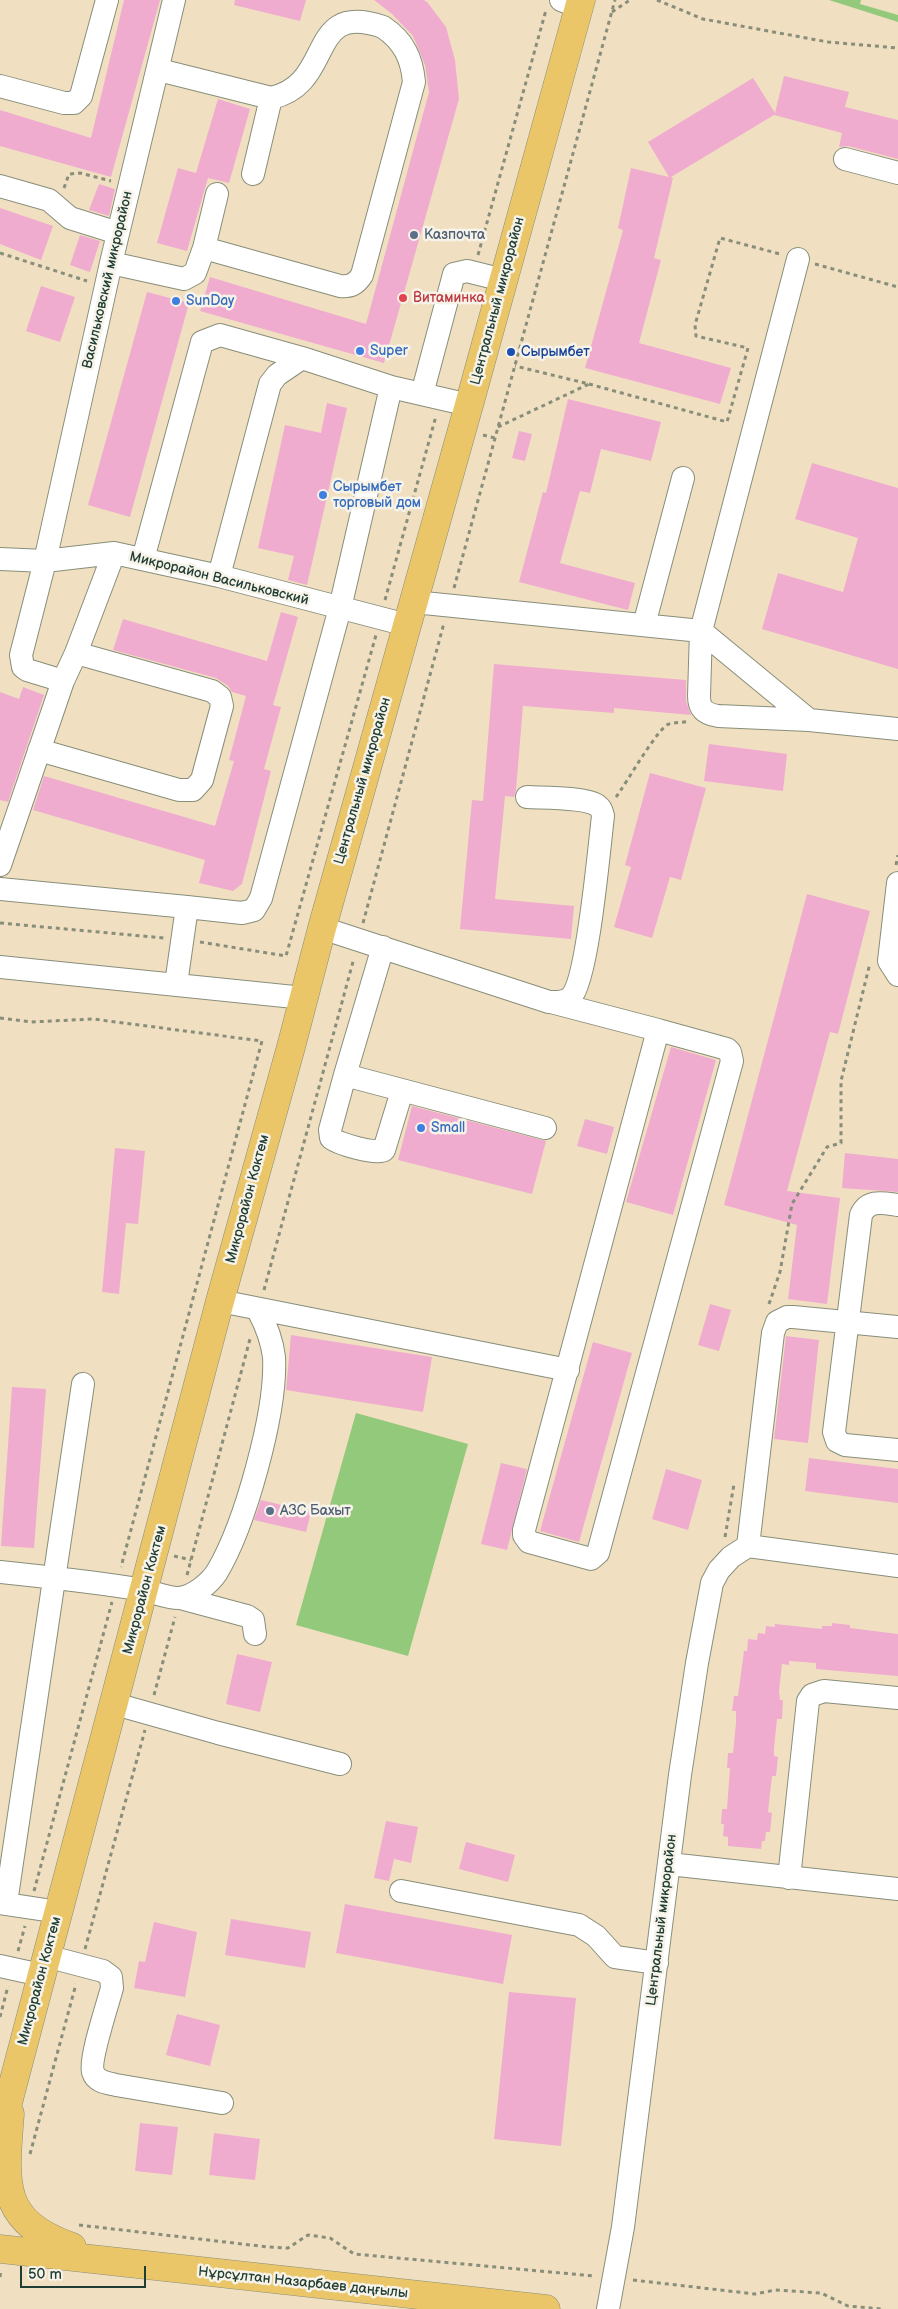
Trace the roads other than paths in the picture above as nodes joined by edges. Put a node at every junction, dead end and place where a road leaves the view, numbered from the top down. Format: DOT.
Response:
graph roads {
  1 [pos="107,0"];
  2 [pos="174,0"];
  3 [pos="567,4"];
  4 [pos="159,70"];
  5 [pos="0,86"];
  6 [pos="271,98"];
  7 [pos="845,159"];
  8 [pos="253,174"];
  9 [pos="898,174"];
  10 [pos="0,186"];
  11 [pos="217,194"];
  12 [pos="118,233"];
  13 [pos="204,248"];
  14 [pos="798,259"];
  15 [pos="111,263"];
  16 [pos="503,280"];
  17 [pos="302,358"];
  18 [pos="391,387"];
  19 [pos="431,396"];
  20 [pos="469,405"];
  21 [pos="682,478"];
  22 [pos="114,553"];
  23 [pos="0,559"];
  24 [pos="143,559"];
  25 [pos="45,561"];
  26 [pos="219,576"];
  27 [pos="340,608"];
  28 [pos="410,614"];
  29 [pos="644,625"];
  30 [pos="701,631"];
  31 [pos="76,653"];
  32 [pos="63,681"];
  33 [pos="809,720"];
  34 [pos="898,729"];
  35 [pos="39,750"];
  36 [pos="527,797"];
  37 [pos="0,865"];
  38 [pos="896,879"];
  39 [pos="0,889"];
  40 [pos="187,907"];
  41 [pos="322,928"];
  42 [pos="383,947"];
  43 [pos="0,967"];
  44 [pos="898,975"];
  45 [pos="176,984"];
  46 [pos="304,998"];
  47 [pos="549,1002"];
  48 [pos="658,1030"];
  49 [pos="345,1075"];
  50 [pos="402,1092"];
  51 [pos="545,1128"];
  52 [pos="898,1205"];
  53 [pos="220,1302"];
  54 [pos="258,1310"];
  55 [pos="847,1321"];
  56 [pos="898,1327"];
  57 [pos="568,1370"];
  58 [pos="83,1384"];
  59 [pos="898,1450"];
  60 [pos="748,1546"];
  61 [pos="898,1566"];
  62 [pos="0,1572"];
  63 [pos="54,1578"];
  64 [pos="145,1590"];
  65 [pos="180,1598"];
  66 [pos="256,1634"];
  67 [pos="898,1698"];
  68 [pos="115,1704"];
  69 [pos="340,1764"];
  70 [pos="669,1864"];
  71 [pos="789,1878"];
  72 [pos="898,1889"];
  73 [pos="401,1891"];
  74 [pos="3,1903"];
  75 [pos="59,1912"];
  76 [pos="657,1963"];
  77 [pos="44,1966"];
  78 [pos="7,1967"];
  79 [pos="12,2090"];
  80 [pos="222,2103"];
  81 [pos="0,2116"];
  82 [pos="0,2133"];
  83 [pos="0,2250"];
  84 [pos="124,2263"];
  85 [pos="546,2309"];
  86 [pos="608,2309"];
  1 -- 5 [label="street"];
  2 -- 4 [label="street, Васильковский микрорайон"];
  3 -- 16 [label="main road, Центральный микрорайон"];
  4 -- 6 [label="street"];
  4 -- 12 [label="street, Васильковский микрорайон"];
  6 -- 8 [label="street"];
  6 -- 13 [label="street"];
  7 -- 9 [label="street"];
  10 -- 12 [label="street"];
  11 -- 13 [label="street"];
  12 -- 15 [label="street, Васильковский микрорайон"];
  13 -- 15 [label="street"];
  14 -- 30 [label="street"];
  15 -- 25 [label="street, Васильковский микрорайон"];
  16 -- 19 [label="street"];
  16 -- 20 [label="main road, Центральный микрорайон"];
  17 -- 18 [label="street"];
  17 -- 24 [label="street"];
  17 -- 26 [label="street"];
  18 -- 19 [label="street"];
  18 -- 27 [label="street"];
  19 -- 20 [label="street"];
  20 -- 28 [label="main road, Центральный микрорайон"];
  21 -- 29 [label="street"];
  22 -- 24 [label="street, Микрорайон Васильковский"];
  22 -- 25 [label="street, Микрорайон Васильковский"];
  22 -- 31 [label="street"];
  23 -- 25 [label="street, Микрорайон Васильковский"];
  24 -- 26 [label="street, Микрорайон Васильковский"];
  25 -- 32 [label="street, Васильковский микрорайон"];
  26 -- 27 [label="street, Микрорайон Васильковский"];
  27 -- 28 [label="street, Микрорайон Васильковский"];
  27 -- 40 [label="street"];
  28 -- 29 [label="street"];
  28 -- 41 [label="main road, Центральный микрорайон"];
  29 -- 30 [label="street"];
  30 -- 33 [label="street"];
  30 -- 33 [label="street"];
  31 -- 32 [label="street"];
  31 -- 35 [label="street"];
  32 -- 35 [label="street"];
  33 -- 34 [label="street"];
  35 -- 37 [label="street"];
  36 -- 47 [label="street"];
  38 -- 44 [label="street"];
  39 -- 40 [label="street"];
  40 -- 45 [label="street"];
  41 -- 42 [label="street"];
  41 -- 46 [label="main road, Центральный микрорайон"];
  42 -- 47 [label="street"];
  42 -- 49 [label="street"];
  43 -- 45 [label="street"];
  45 -- 46 [label="street"];
  46 -- 53 [label="main road, Микрорайон Коктем"];
  47 -- 48 [label="street"];
  48 -- 57 [label="street"];
  48 -- 57 [label="street"];
  49 -- 50 [label="street"];
  49 -- 50 [label="street"];
  50 -- 51 [label="street"];
  52 -- 55 [label="street"];
  53 -- 54 [label="street"];
  53 -- 64 [label="main road, Микрорайон Коктем"];
  54 -- 57 [label="street"];
  54 -- 65 [label="street"];
  55 -- 56 [label="street"];
  55 -- 59 [label="street"];
  55 -- 60 [label="street"];
  58 -- 63 [label="street"];
  60 -- 61 [label="street"];
  60 -- 70 [label="street, Центральный микрорайон"];
  62 -- 63 [label="street"];
  63 -- 64 [label="street"];
  63 -- 74 [label="street"];
  64 -- 65 [label="street"];
  64 -- 68 [label="main road, Микрорайон Коктем"];
  65 -- 66 [label="street"];
  67 -- 71 [label="street"];
  68 -- 69 [label="street"];
  68 -- 75 [label="main road, Микрорайон Коктем"];
  70 -- 71 [label="street"];
  70 -- 76 [label="street, Центральный микрорайон"];
  71 -- 72 [label="street"];
  73 -- 76 [label="street"];
  74 -- 75 [label="street"];
  75 -- 77 [label="main road, Микрорайон Коктем"];
  76 -- 86 [label="street, Центральный микрорайон"];
  77 -- 78 [label="street"];
  77 -- 79 [label="main road, Микрорайон Коктем"];
  77 -- 80 [label="street"];
  79 -- 81 [label="street"];
  79 -- 82 [label="main road, Микрорайон Коктем"];
  79 -- 84 [label="main road"];
  83 -- 84 [label="main road, Нұрсұлтан Назарбаев даңғылы"];
  84 -- 85 [label="main road, Нұрсұлтан Назарбаев даңғылы"];
}
